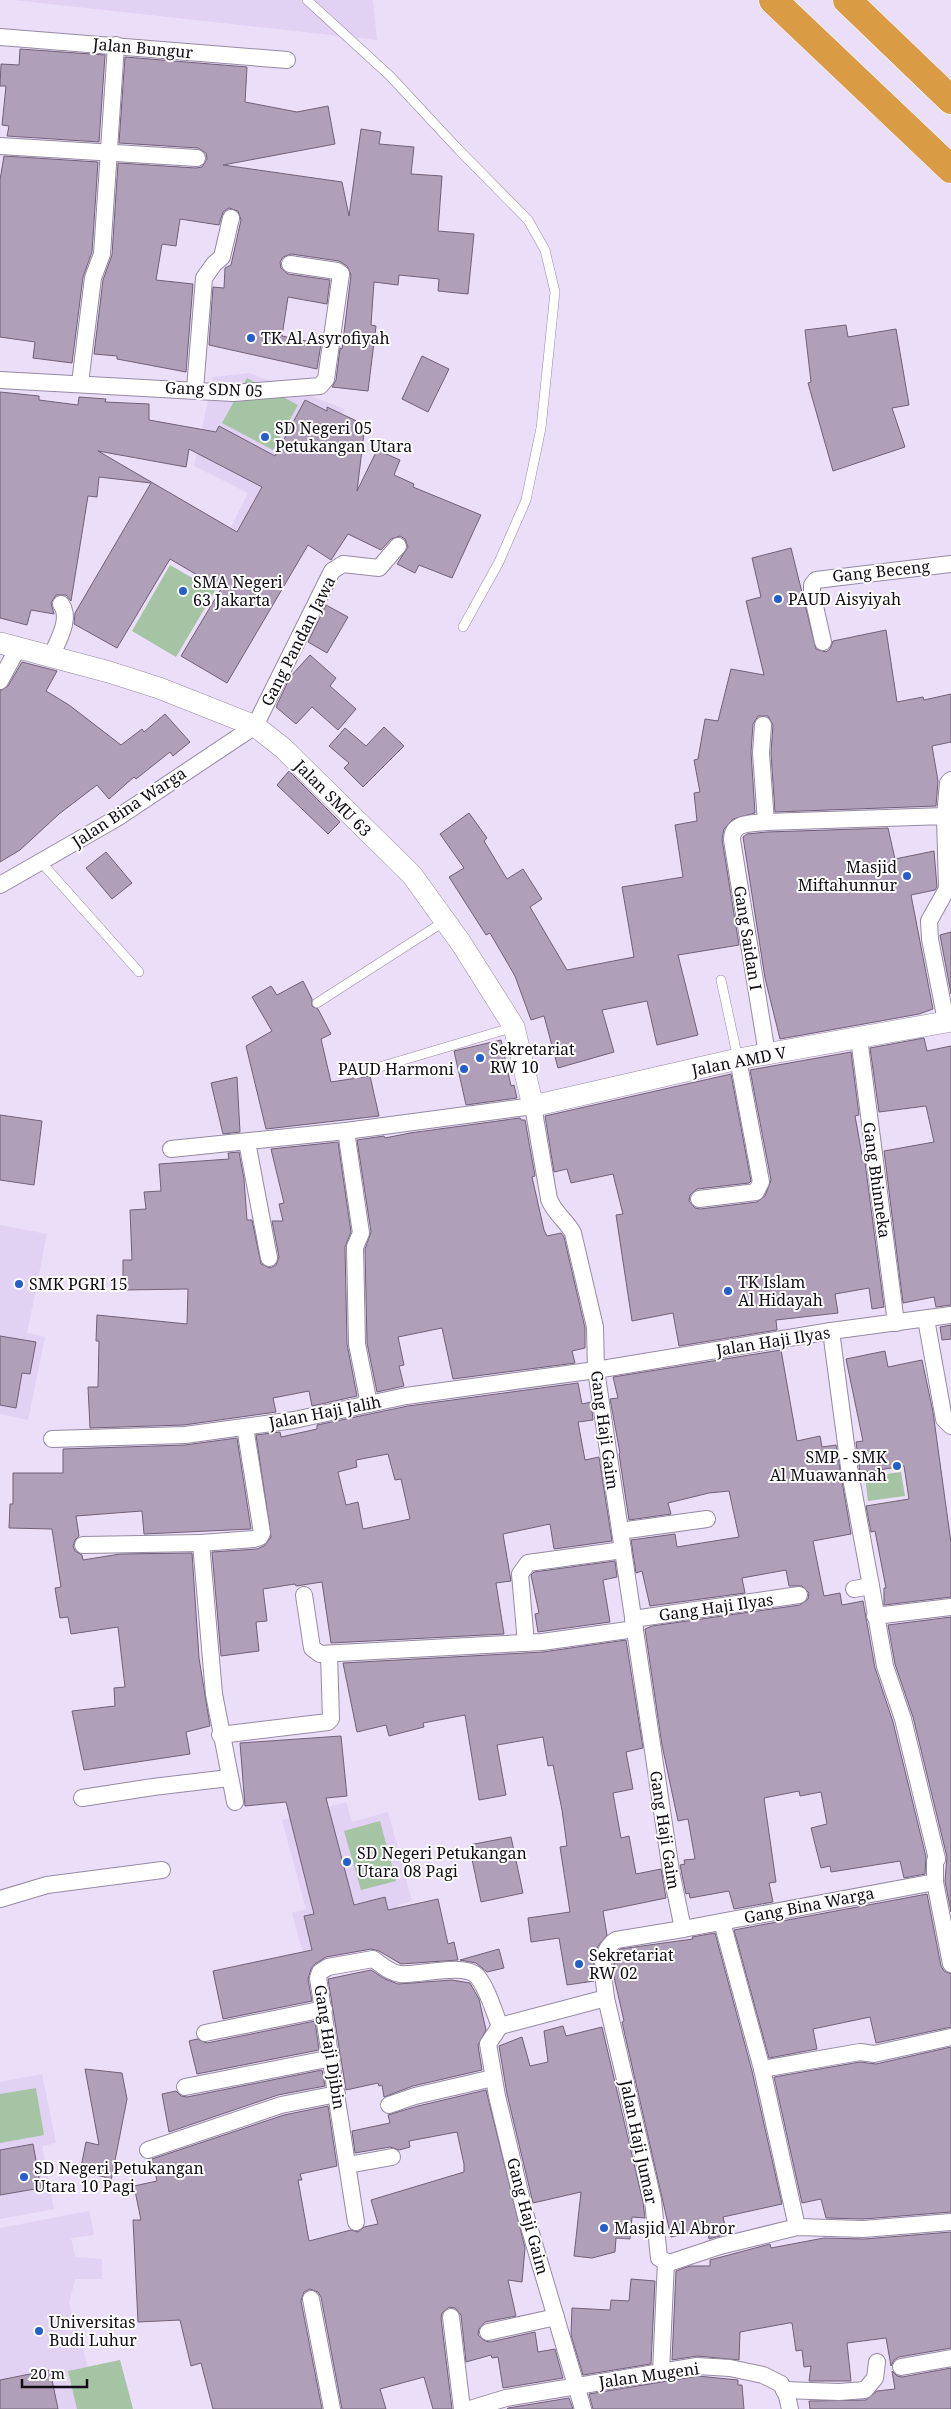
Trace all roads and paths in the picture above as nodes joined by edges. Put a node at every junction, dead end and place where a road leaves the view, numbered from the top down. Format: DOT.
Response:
graph roads {
  1 [pos="307,0"];
  2 [pos="773,0"];
  3 [pos="847,0"];
  4 [pos="0,38"];
  5 [pos="116,45"];
  6 [pos="287,60"];
  7 [pos="951,100"];
  8 [pos="0,146"];
  9 [pos="109,151"];
  10 [pos="196,158"];
  11 [pos="951,169"];
  12 [pos="231,218"];
  13 [pos="290,264"];
  14 [pos="0,380"];
  15 [pos="80,383"];
  16 [pos="195,389"];
  17 [pos="398,546"];
  18 [pos="951,564"];
  19 [pos="61,604"];
  20 [pos="463,627"];
  21 [pos="823,642"];
  22 [pos="9,646"];
  23 [pos="51,657"];
  24 [pos="0,681"];
  25 [pos="763,725"];
  26 [pos="255,726"];
  27 [pos="951,780"];
  28 [pos="945,816"];
  29 [pos="766,822"];
  30 [pos="41,862"];
  31 [pos="0,885"];
  32 [pos="445,921"];
  33 [pos="139,972"];
  34 [pos="721,980"];
  35 [pos="317,1003"];
  36 [pos="949,1021"];
  37 [pos="514,1027"];
  38 [pos="859,1038"];
  39 [pos="767,1054"];
  40 [pos="738,1059"];
  41 [pos="356,1074"];
  42 [pos="534,1106"];
  43 [pos="346,1131"];
  44 [pos="247,1142"];
  45 [pos="170,1149"];
  46 [pos="699,1199"];
  47 [pos="269,1258"];
  48 [pos="951,1315"];
  49 [pos="926,1319"];
  50 [pos="896,1322"];
  51 [pos="831,1331"];
  52 [pos="596,1370"];
  53 [pos="369,1404"];
  54 [pos="951,1426"];
  55 [pos="245,1427"];
  56 [pos="52,1439"];
  57 [pos="707,1519"];
  58 [pos="620,1531"];
  59 [pos="201,1542"];
  60 [pos="83,1546"];
  61 [pos="623,1550"];
  62 [pos="871,1586"];
  63 [pos="854,1588"];
  64 [pos="304,1595"];
  65 [pos="799,1595"];
  66 [pos="951,1607"];
  67 [pos="874,1616"];
  68 [pos="634,1624"];
  69 [pos="526,1643"];
  70 [pos="329,1654"];
  71 [pos="220,1734"];
  72 [pos="229,1778"];
  73 [pos="82,1798"];
  74 [pos="235,1802"];
  75 [pos="944,1857"];
  76 [pos="162,1870"];
  77 [pos="935,1882"];
  78 [pos="0,1899"];
  79 [pos="722,1922"];
  80 [pos="684,1929"];
  81 [pos="951,1964"];
  82 [pos="606,1998"];
  83 [pos="324,2009"];
  84 [pos="500,2026"];
  85 [pos="205,2033"];
  86 [pos="951,2036"];
  87 [pos="332,2058"];
  88 [pos="762,2069"];
  89 [pos="493,2078"];
  90 [pos="185,2087"];
  91 [pos="338,2094"];
  92 [pos="389,2105"];
  93 [pos="148,2150"];
  94 [pos="392,2157"];
  95 [pos="348,2165"];
  96 [pos="356,2222"];
  97 [pos="951,2222"];
  98 [pos="797,2227"];
  99 [pos="666,2262"];
  100 [pos="311,2299"];
  101 [pos="556,2317"];
  102 [pos="451,2318"];
  103 [pos="488,2332"];
  104 [pos="951,2358"];
  105 [pos="878,2362"];
  106 [pos="901,2366"];
  107 [pos="661,2372"];
  108 [pos="577,2385"];
  109 [pos="784,2390"];
  110 [pos="500,2404"];
  111 [pos="332,2409"];
  112 [pos="462,2409"];
  113 [pos="470,2409"];
  114 [pos="583,2409"];
  115 [pos="790,2409"];
  1 -- 20 [label="lane"];
  2 -- 11 [label="highway"];
  3 -- 7 [label="highway"];
  4 -- 5 [label="street, Jalan Bungur"];
  5 -- 6 [label="street, Jalan Bungur"];
  5 -- 9 [label="street"];
  8 -- 9 [label="street"];
  9 -- 10 [label="street"];
  9 -- 15 [label="street"];
  12 -- 16 [label="street"];
  13 -- 16 [label="street, Gang SDN 05"];
  14 -- 15 [label="street, Gang SDN 05"];
  15 -- 16 [label="street, Gang SDN 05"];
  17 -- 26 [label="street, Gang Pandan Jawa"];
  18 -- 21 [label="street, Gang Beceng"];
  19 -- 23 [label="street"];
  22 -- 23 [label="street, Jalan SMU 63"];
  22 -- 24 [label="street"];
  23 -- 26 [label="street, Jalan SMU 63"];
  25 -- 29 [label="street"];
  26 -- 30 [label="street, Jalan Bina Warga"];
  26 -- 32 [label="street, Jalan SMU 63"];
  27 -- 28 [label="street, Jalan AMD V"];
  28 -- 29 [label="street"];
  28 -- 36 [label="street, Jalan AMD V"];
  29 -- 39 [label="street, Gang Saidan I"];
  30 -- 31 [label="street, Jalan Bina Warga"];
  30 -- 33 [label="lane"];
  32 -- 35 [label="lane"];
  32 -- 37 [label="street, Jalan SMU 63"];
  34 -- 40 [label="lane"];
  36 -- 38 [label="street, Jalan AMD V"];
  37 -- 41 [label="lane"];
  37 -- 42 [label="street, Jalan SMU 63"];
  38 -- 39 [label="street, Jalan AMD V"];
  38 -- 50 [label="street, Gang Bhinneka"];
  39 -- 40 [label="street, Jalan AMD V"];
  40 -- 42 [label="street, Jalan AMD V"];
  40 -- 46 [label="street"];
  42 -- 43 [label="street"];
  42 -- 52 [label="street, Gang Haji Gaim"];
  43 -- 44 [label="street"];
  43 -- 53 [label="street"];
  44 -- 45 [label="street"];
  44 -- 47 [label="street"];
  48 -- 49 [label="street, Jalan Haji Ilyas"];
  49 -- 50 [label="street, Jalan Haji Ilyas"];
  49 -- 54 [label="street"];
  50 -- 51 [label="street, Jalan Haji Ilyas"];
  51 -- 52 [label="street, Jalan Haji Ilyas"];
  51 -- 62 [label="street"];
  52 -- 53 [label="street, Jalan Haji Jalih"];
  52 -- 58 [label="street, Gang Haji Gaim"];
  53 -- 55 [label="street, Jalan Haji Jalih"];
  55 -- 56 [label="street, Jalan Haji Jalih"];
  55 -- 59 [label="street"];
  57 -- 58 [label="street"];
  58 -- 61 [label="street, Gang Haji Gaim"];
  59 -- 60 [label="street"];
  59 -- 71 [label="street"];
  61 -- 68 [label="street, Gang Haji Gaim"];
  61 -- 69 [label="street"];
  62 -- 63 [label="street"];
  62 -- 67 [label="street"];
  64 -- 70 [label="street"];
  65 -- 68 [label="street, Gang Haji Ilyas"];
  66 -- 67 [label="street"];
  67 -- 75 [label="street"];
  68 -- 69 [label="street, Gang Haji Ilyas"];
  68 -- 80 [label="street, Gang Haji Gaim"];
  69 -- 70 [label="street, Gang Haji Ilyas"];
  70 -- 71 [label="street"];
  71 -- 72 [label="street"];
  72 -- 73 [label="street"];
  72 -- 74 [label="street"];
  75 -- 77 [label="street"];
  76 -- 78 [label="street"];
  77 -- 79 [label="street, Gang Bina Warga"];
  77 -- 81 [label="street"];
  79 -- 80 [label="street, Gang Bina Warga"];
  79 -- 88 [label="street"];
  80 -- 82 [label="street"];
  82 -- 84 [label="street"];
  82 -- 99 [label="street, Jalan Haji Jumar"];
  83 -- 84 [label="street, Gang Haji Djibin"];
  83 -- 85 [label="street"];
  83 -- 87 [label="street, Gang Haji Djibin"];
  84 -- 89 [label="street, Gang Haji Gaim"];
  86 -- 88 [label="street"];
  87 -- 90 [label="street"];
  87 -- 91 [label="street, Gang Haji Djibin"];
  88 -- 98 [label="street"];
  89 -- 92 [label="street"];
  89 -- 101 [label="street, Gang Haji Gaim"];
  91 -- 93 [label="street"];
  91 -- 95 [label="street, Gang Haji Djibin"];
  94 -- 95 [label="street"];
  95 -- 96 [label="street, Gang Haji Djibin"];
  97 -- 98 [label="street"];
  98 -- 99 [label="street"];
  99 -- 107 [label="street"];
  100 -- 111 [label="street"];
  101 -- 103 [label="street"];
  101 -- 108 [label="street, Gang Haji Gaim"];
  102 -- 112 [label="street"];
  104 -- 106 [label="street"];
  105 -- 109 [label="street"];
  107 -- 108 [label="street, Jalan Mugeni"];
  107 -- 109 [label="street, Jalan Mugeni"];
  108 -- 110 [label="street, Jalan Mugeni"];
  108 -- 114 [label="street, Gang Haji Gaim"];
  109 -- 115 [label="street"];
  110 -- 113 [label="street, Jalan Mugeni"];
}
